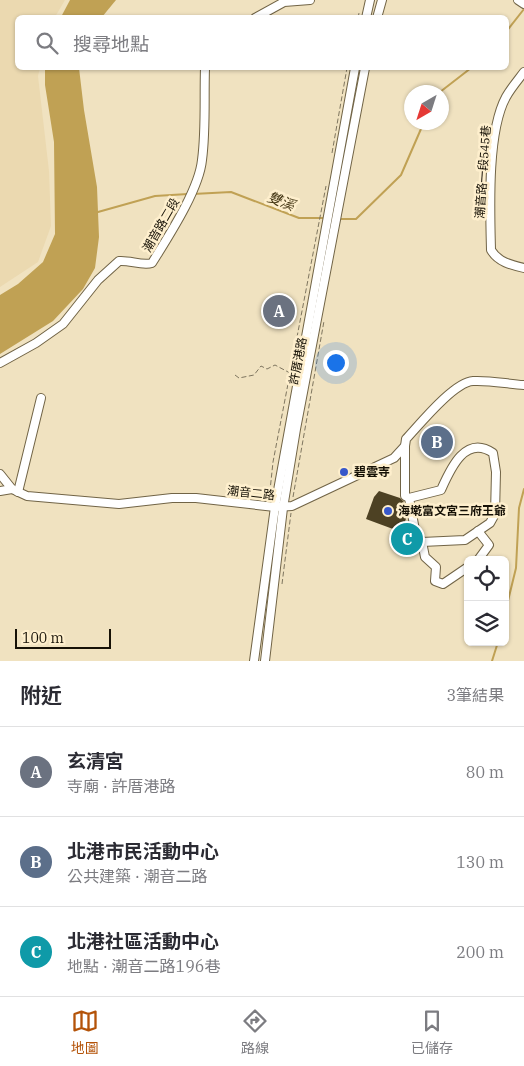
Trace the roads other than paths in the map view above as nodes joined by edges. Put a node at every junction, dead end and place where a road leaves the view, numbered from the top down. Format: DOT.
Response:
graph roads {
  1 [pos="310,0"];
  2 [pos="370,0"];
  3 [pos="382,0"];
  4 [pos="518,0"];
  5 [pos="524,4"];
  6 [pos="260,15"];
  7 [pos="367,15"];
  8 [pos="378,15"];
  9 [pos="205,70"];
  10 [pos="355,70"];
  11 [pos="366,70"];
  12 [pos="524,72"];
  13 [pos="524,268"];
  14 [pos="0,362"];
  15 [pos="524,385"];
  16 [pos="41,398"];
  17 [pos="405,446"];
  18 [pos="0,474"];
  19 [pos="0,490"];
  20 [pos="15,491"];
  21 [pos="409,498"];
  22 [pos="279,507"];
  23 [pos="478,531"];
  24 [pos="422,542"];
  25 [pos="481,556"];
  26 [pos="464,570"];
  27 [pos="254,661"];
  28 [pos="264,661"];
  1 -- 6 [label="street"];
  2 -- 7 [label="street"];
  3 -- 8 [label="street"];
  4 -- 5 [label="street"];
  9 -- 14 [label="street, 潮音路二段"];
  10 -- 22 [label="street, 許厝港路"];
  11 -- 22 [label="street, 許厝港路"];
  12 -- 13 [label="street, 潮音路一段545巷"];
  15 -- 17 [label="street, 潮音二路"];
  16 -- 20 [label="street"];
  17 -- 21 [label="street"];
  17 -- 22 [label="street, 潮音二路"];
  18 -- 20 [label="street"];
  19 -- 20 [label="street, 潮音二路"];
  20 -- 22 [label="street, 潮音二路"];
  21 -- 23 [label="street"];
  21 -- 24 [label="street"];
  22 -- 27 [label="street, 許厝港路"];
  22 -- 28 [label="street, 許厝港路"];
  23 -- 24 [label="street"];
  23 -- 25 [label="street"];
  24 -- 26 [label="street"];
}
